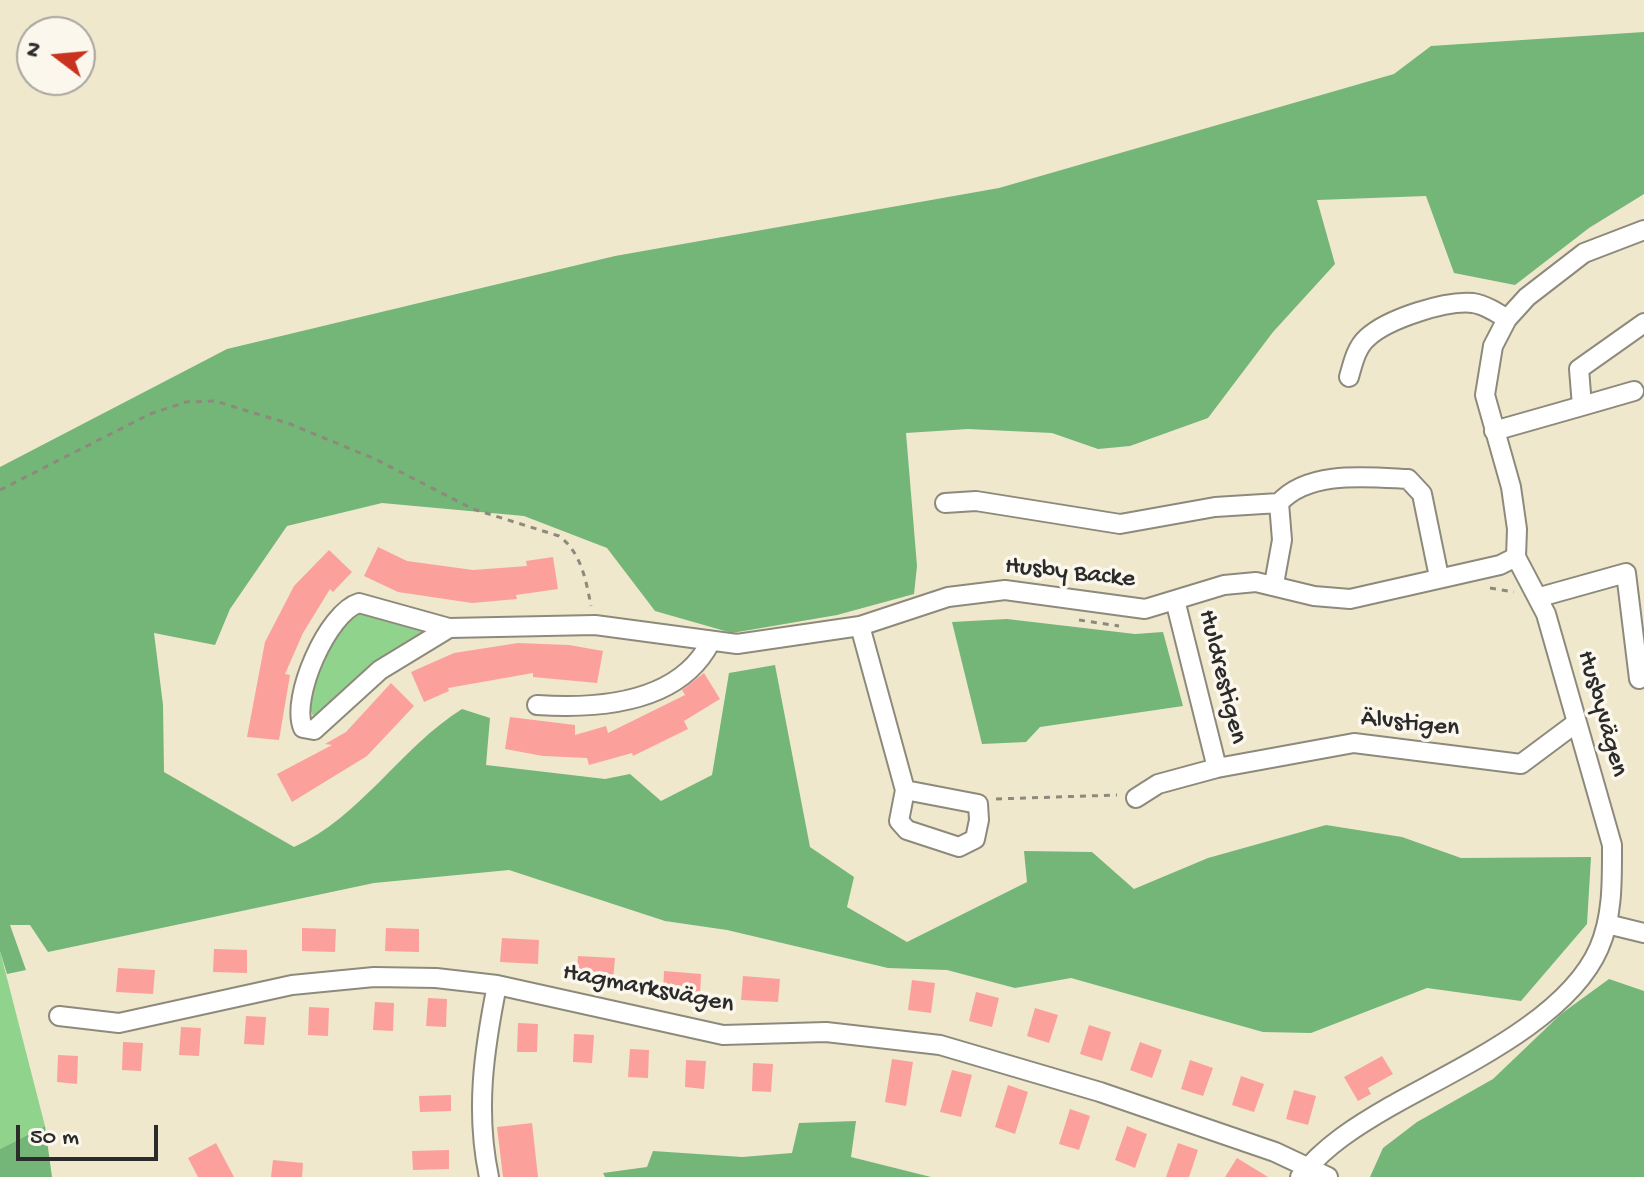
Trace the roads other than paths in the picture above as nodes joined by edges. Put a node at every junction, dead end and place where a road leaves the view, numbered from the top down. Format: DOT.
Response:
graph roads {
  1 [pos="1644,230"];
  2 [pos="1507,319"];
  3 [pos="1644,323"];
  4 [pos="1349,377"];
  5 [pos="1634,391"];
  6 [pos="1582,406"];
  7 [pos="1494,431"];
  8 [pos="945,503"];
  9 [pos="1279,503"];
  10 [pos="1516,557"];
  11 [pos="1439,577"];
  12 [pos="1274,584"];
  13 [pos="1540,597"];
  14 [pos="1175,600"];
  15 [pos="860,626"];
  16 [pos="449,628"];
  17 [pos="710,643"];
  18 [pos="1639,679"];
  19 [pos="537,705"];
  20 [pos="1576,723"];
  21 [pos="1217,768"];
  22 [pos="905,790"];
  23 [pos="1136,798"];
  24 [pos="1607,924"];
  25 [pos="1644,933"];
  26 [pos="497,985"];
  27 [pos="59,1016"];
  28 [pos="1304,1172"];
  29 [pos="489,1177"];
  30 [pos="1328,1177"];
  1 -- 2 [label="street, Husbyvägen"];
  2 -- 4 [label="street"];
  2 -- 7 [label="street, Husbyvägen"];
  3 -- 6 [label="street"];
  5 -- 6 [label="street"];
  6 -- 7 [label="street"];
  7 -- 10 [label="street, Husbyvägen"];
  8 -- 9 [label="street"];
  9 -- 11 [label="street"];
  9 -- 12 [label="street"];
  10 -- 11 [label="street, Husby Backe"];
  10 -- 13 [label="street, Husbyvägen"];
  11 -- 12 [label="street, Husby Backe"];
  12 -- 14 [label="street, Husby Backe"];
  13 -- 18 [label="street"];
  13 -- 20 [label="street, Husbyvägen"];
  14 -- 15 [label="street, Husby Backe"];
  14 -- 21 [label="street, Huldrestigen"];
  15 -- 17 [label="street, Husby Backe"];
  15 -- 22 [label="street"];
  16 -- 16 [label="street, Husby Backe"];
  16 -- 17 [label="street, Husby Backe"];
  17 -- 19 [label="street"];
  20 -- 21 [label="street, Älvstigen"];
  20 -- 24 [label="street, Husbyvägen"];
  21 -- 23 [label="street, Älvstigen"];
  22 -- 22 [label="street"];
  24 -- 25 [label="street"];
  24 -- 28 [label="street, Husbyvägen"];
  26 -- 27 [label="street, Hagmarksvägen"];
  26 -- 28 [label="street, Hagmarksvägen"];
  26 -- 29 [label="street"];
  28 -- 30 [label="street, Hagmarksvägen"];
}
